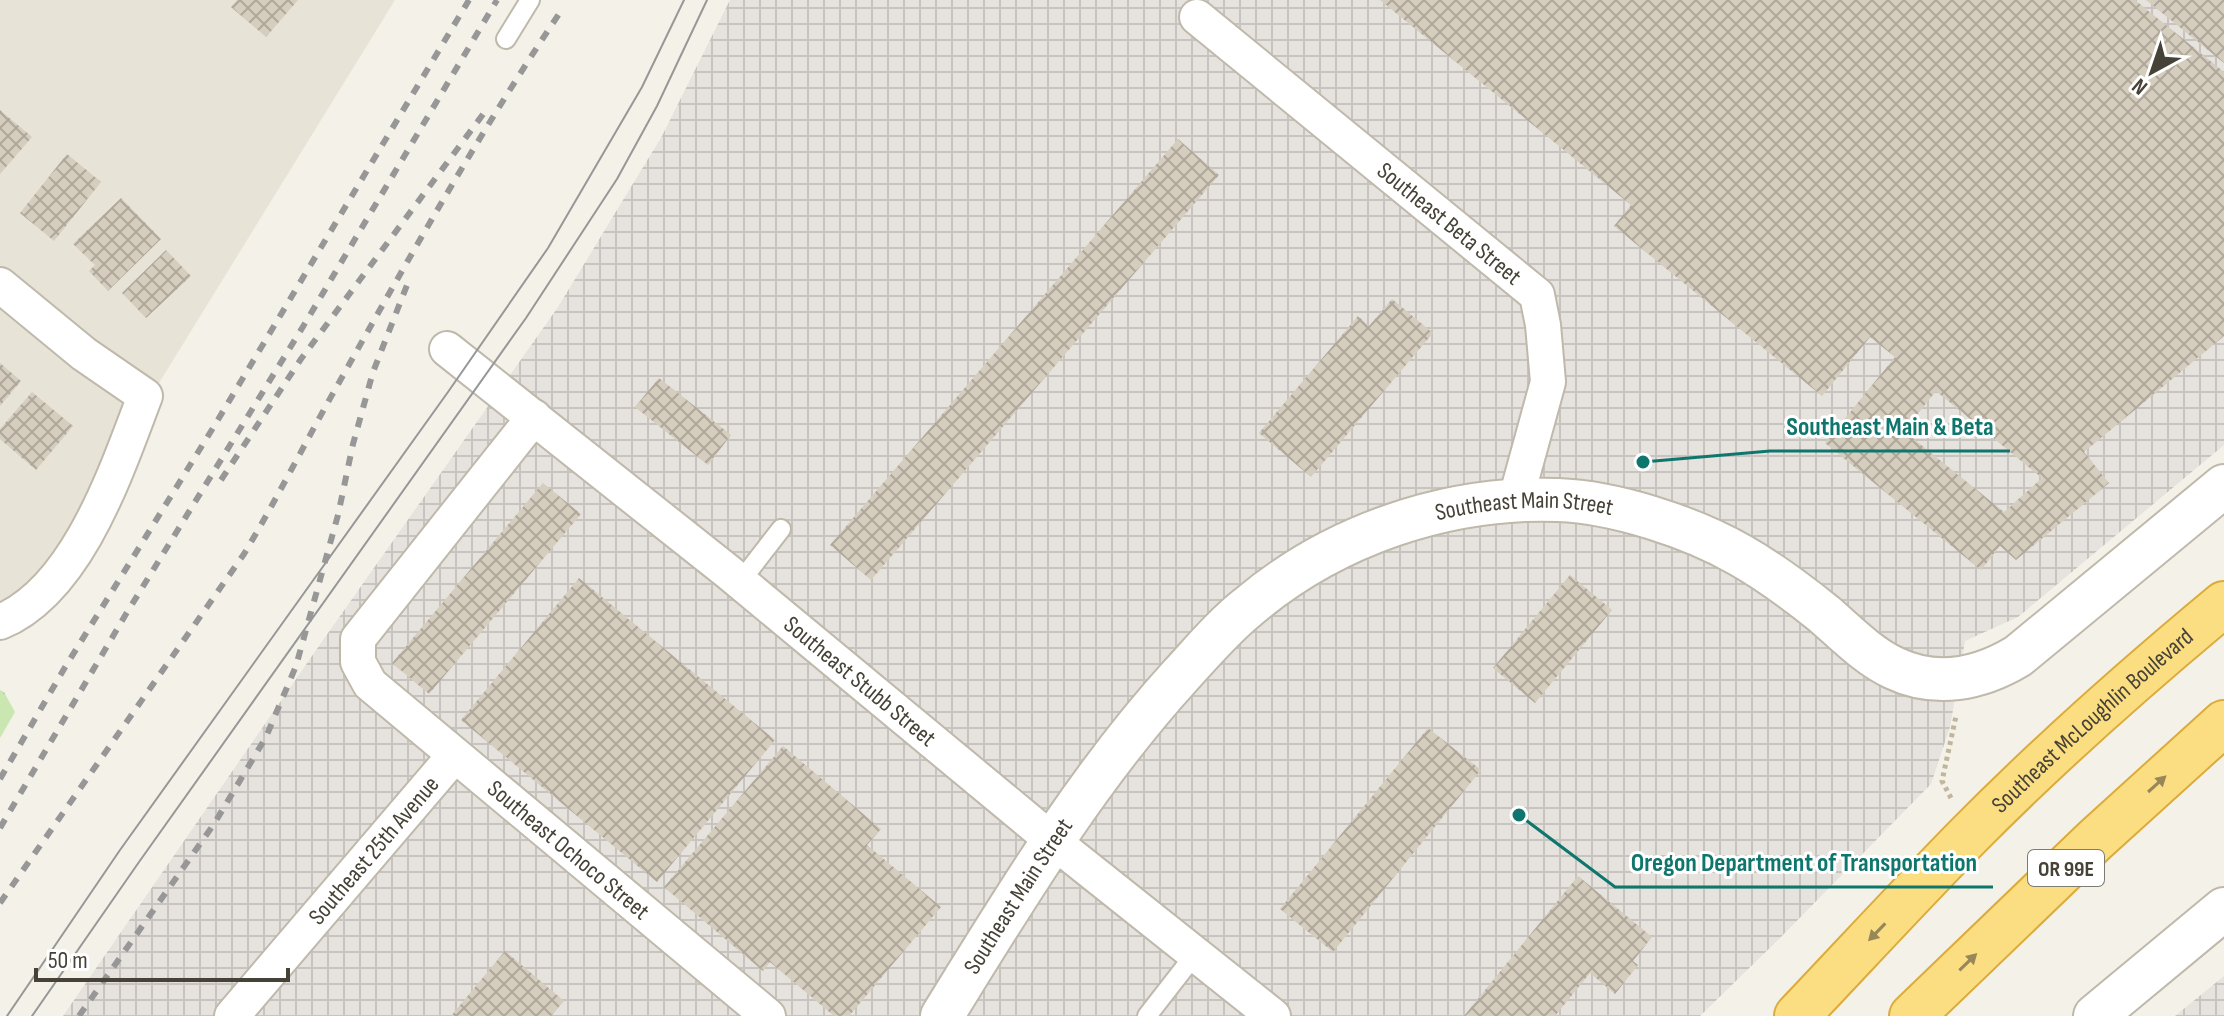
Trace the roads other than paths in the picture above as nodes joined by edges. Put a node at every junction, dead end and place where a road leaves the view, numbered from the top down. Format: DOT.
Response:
graph roads {
  1 [pos="530,0"];
  2 [pos="1197,17"];
  3 [pos="506,39"];
  4 [pos="0,285"];
  5 [pos="447,349"];
  6 [pos="534,417"];
  7 [pos="2224,486"];
  8 [pos="1515,502"];
  9 [pos="781,529"];
  10 [pos="740,582"];
  11 [pos="2224,604"];
  12 [pos="0,622"];
  13 [pos="2224,723"];
  14 [pos="454,756"];
  15 [pos="1053,841"];
  16 [pos="2224,909"];
  17 [pos="1196,953"];
  18 [pos="232,1016"];
  19 [pos="768,1016"];
  20 [pos="942,1016"];
  21 [pos="1147,1016"];
  22 [pos="1273,1016"];
  23 [pos="1797,1016"];
  24 [pos="1912,1016"];
  25 [pos="2095,1016"];
  1 -- 3 [label="lane"];
  2 -- 8 [label="street, Southeast Beta Street"];
  4 -- 12 [label="street"];
  5 -- 6 [label="street, Southeast Stubb Street"];
  6 -- 10 [label="street, Southeast Stubb Street"];
  6 -- 14 [label="street, Southeast Ochoco Street"];
  7 -- 8 [label="street, Southeast Main Street"];
  8 -- 15 [label="street, Southeast Main Street"];
  9 -- 10 [label="lane"];
  10 -- 15 [label="street, Southeast Stubb Street"];
  11 -- 23 [label="highway, Southeast McLoughlin Boulevard, one-way"];
  24 -- 13 [label="highway, OR 99E, one-way"];
  14 -- 18 [label="street, Southeast 25th Avenue"];
  14 -- 19 [label="street, Southeast Ochoco Street"];
  15 -- 17 [label="street, Southeast Stubb Street"];
  15 -- 20 [label="street, Southeast Main Street"];
  16 -- 25 [label="street"];
  17 -- 21 [label="lane"];
  17 -- 22 [label="street, Southeast Stubb Street"];
}
